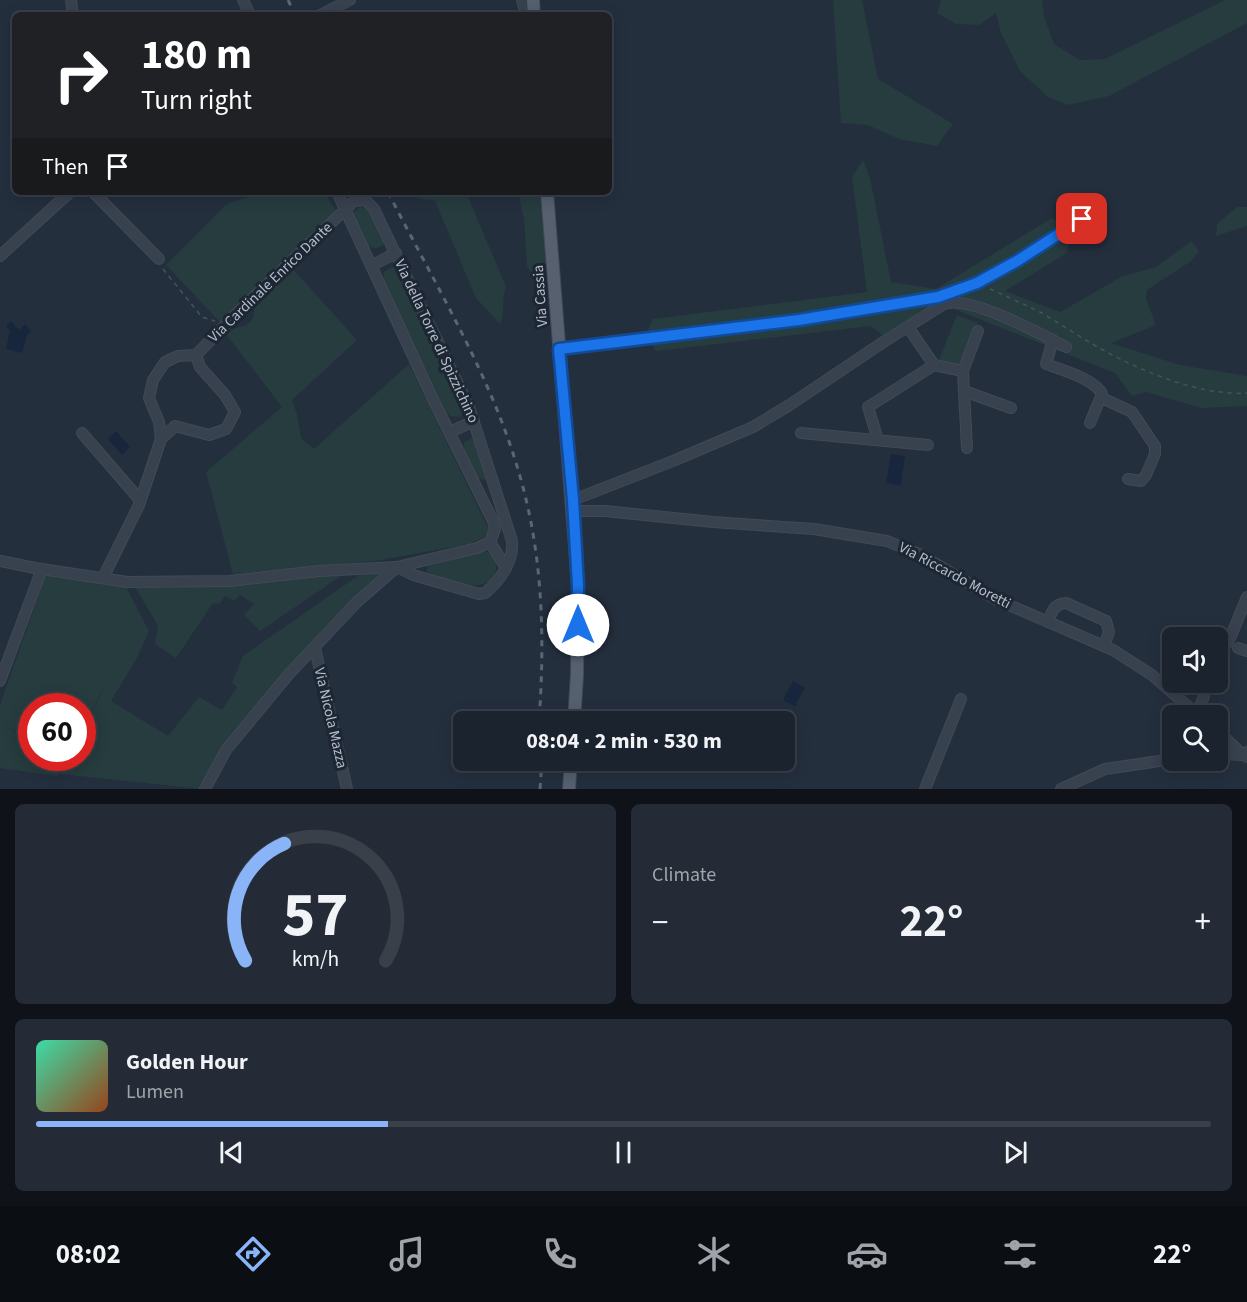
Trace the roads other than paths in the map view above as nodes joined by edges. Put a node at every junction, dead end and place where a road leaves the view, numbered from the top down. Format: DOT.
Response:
graph roads {
  1 [pos="350,0"];
  2 [pos="326,12"];
  3 [pos="67,195"];
  4 [pos="96,195"];
  5 [pos="338,195"];
  6 [pos="547,195"];
  7 [pos="361,196"];
  8 [pos="346,210"];
  9 [pos="1082,219"];
  10 [pos="396,253"];
  11 [pos="0,256"];
  12 [pos="159,259"];
  13 [pos="371,266"];
  14 [pos="908,327"];
  15 [pos="978,331"];
  16 [pos="1053,340"];
  17 [pos="1066,347"];
  18 [pos="559,349"];
  19 [pos="196,355"];
  20 [pos="934,365"];
  21 [pos="963,371"];
  22 [pos="964,391"];
  23 [pos="1102,398"];
  24 [pos="1011,408"];
  25 [pos="474,421"];
  26 [pos="1090,423"];
  27 [pos="450,432"];
  28 [pos="82,433"];
  29 [pos="801,433"];
  30 [pos="161,439"];
  31 [pos="878,440"];
  32 [pos="928,446"];
  33 [pos="967,448"];
  34 [pos="1128,479"];
  35 [pos="495,484"];
  36 [pos="478,488"];
  37 [pos="140,500"];
  38 [pos="573,506"];
  39 [pos="490,542"];
  40 [pos="0,561"];
  41 [pos="397,567"];
  42 [pos="506,568"];
  43 [pos="42,569"];
  44 [pos="103,578"];
  45 [pos="1247,597"];
  46 [pos="1048,622"];
  47 [pos="1228,641"];
  48 [pos="1104,646"];
  49 [pos="315,648"];
  50 [pos="0,681"];
  51 [pos="961,699"];
  52 [pos="1187,705"];
  53 [pos="575,711"];
  54 [pos="1228,739"];
  55 [pos="1228,754"];
  56 [pos="1246,754"];
  57 [pos="1162,761"];
  58 [pos="570,771"];
  59 [pos="205,789"];
  60 [pos="347,789"];
  61 [pos="569,789"];
  62 [pos="926,789"];
  63 [pos="1061,789"];
  1 -- 2 [label="street"];
  3 -- 11 [label="street"];
  4 -- 12 [label="street"];
  5 -- 8 [label="street, Via della Torre di Spizzichino"];
  6 -- 18 [label="main road, Via Cassia"];
  7 -- 8 [label="street, Via Cardinale Enrico Dante"];
  7 -- 10 [label="street, Via della Torre di Spizzichino"];
  8 -- 13 [label="street, Via della Torre di Spizzichino"];
  8 -- 19 [label="street, Via Cardinale Enrico Dante"];
  9 -- 18 [label="street"];
  10 -- 13 [label="street"];
  10 -- 25 [label="street, Via della Torre di Spizzichino"];
  13 -- 27 [label="street, Via della Torre di Spizzichino"];
  14 -- 16 [label="street"];
  14 -- 20 [label="street"];
  14 -- 38 [label="street"];
  15 -- 21 [label="street"];
  16 -- 17 [label="street"];
  16 -- 23 [label="street"];
  18 -- 38 [label="main road, Via Cassia"];
  19 -- 30 [label="street"];
  19 -- 30 [label="street"];
  20 -- 21 [label="street"];
  20 -- 31 [label="street"];
  21 -- 22 [label="street"];
  22 -- 24 [label="street"];
  22 -- 33 [label="street"];
  23 -- 26 [label="street"];
  23 -- 34 [label="street"];
  25 -- 27 [label="street"];
  25 -- 35 [label="street, Via della Torre di Spizzichino"];
  27 -- 36 [label="street, Via della Torre di Spizzichino"];
  28 -- 37 [label="street"];
  29 -- 31 [label="street"];
  30 -- 37 [label="street"];
  31 -- 32 [label="street"];
  35 -- 36 [label="street"];
  35 -- 42 [label="street, Via della Torre di Spizzichino"];
  36 -- 39 [label="street, Via della Torre di Spizzichino"];
  37 -- 44 [label="street"];
  38 -- 46 [label="street, Via Riccardo Moretti"];
  38 -- 53 [label="main road, Via Cassia"];
  39 -- 41 [label="street"];
  39 -- 42 [label="street"];
  40 -- 43 [label="street"];
  41 -- 42 [label="street"];
  41 -- 44 [label="street"];
  41 -- 49 [label="street"];
  43 -- 44 [label="street"];
  43 -- 50 [label="street"];
  45 -- 47 [label="street"];
  46 -- 48 [label="street, Via Riccardo Moretti"];
  46 -- 48 [label="street"];
  48 -- 52 [label="street, Via Riccardo Moretti"];
  49 -- 59 [label="street"];
  49 -- 60 [label="street, Via Nicola Mazza"];
  51 -- 62 [label="street"];
  54 -- 56 [label="street"];
  55 -- 56 [label="street"];
  57 -- 63 [label="street"];
  58 -- 61 [label="main road"];
}
